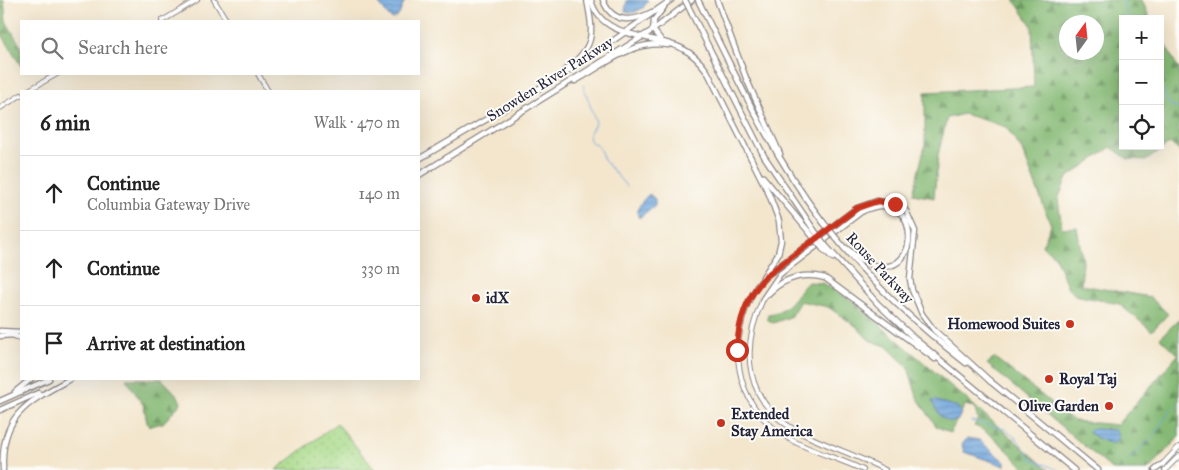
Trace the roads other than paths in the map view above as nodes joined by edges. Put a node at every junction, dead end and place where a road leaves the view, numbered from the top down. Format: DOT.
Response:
graph roads {
  1 [pos="197,0"];
  2 [pos="214,0"];
  3 [pos="587,0"];
  4 [pos="591,0"];
  5 [pos="603,0"];
  6 [pos="685,0"];
  7 [pos="692,0"];
  8 [pos="698,0"];
  9 [pos="717,0"];
  10 [pos="668,2"];
  11 [pos="164,20"];
  12 [pos="225,20"];
  13 [pos="652,30"];
  14 [pos="628,32"];
  15 [pos="642,36"];
  16 [pos="662,41"];
  17 [pos="681,48"];
  18 [pos="55,75"];
  19 [pos="259,75"];
  20 [pos="546,85"];
  21 [pos="29,90"];
  22 [pos="267,90"];
  23 [pos="20,96"];
  24 [pos="550,96"];
  25 [pos="0,108"];
  26 [pos="420,159"];
  27 [pos="751,160"];
  28 [pos="788,172"];
  29 [pos="420,174"];
  30 [pos="812,231"];
  31 [pos="836,238"];
  32 [pos="757,286"];
  33 [pos="763,299"];
  34 [pos="0,331"];
  35 [pos="20,332"];
  36 [pos="0,336"];
  37 [pos="20,338"];
  38 [pos="30,380"];
  39 [pos="47,380"];
  40 [pos="67,380"];
  41 [pos="67,380"];
  42 [pos="991,382"];
  43 [pos="970,386"];
  44 [pos="0,401"];
  45 [pos="0,410"];
  46 [pos="1179,448"];
  47 [pos="1179,457"];
  48 [pos="1163,464"];
  49 [pos="1166,469"];
  50 [pos="3,470"];
  51 [pos="863,470"];
  52 [pos="885,470"];
  53 [pos="1074,470"];
  54 [pos="1098,470"];
  55 [pos="1156,470"];
  1 -- 11 [label="street"];
  2 -- 12 [label="street"];
  3 -- 20 [label="main road"];
  4 -- 14 [label="main road"];
  5 -- 10 [label="main road"];
  6 -- 30 [label="main road, Rouse Parkway, bridge"];
  7 -- 13 [label="main road, Snowden River Parkway"];
  8 -- 28 [label="main road, Rouse Parkway"];
  9 -- 28 [label="main road"];
  10 -- 13 [label="main road"];
  10 -- 14 [label="main road, Snowden River Parkway"];
  13 -- 15 [label="main road, Snowden River Parkway"];
  13 -- 16 [label="main road"];
  14 -- 15 [label="main road"];
  14 -- 20 [label="main road, Snowden River Parkway"];
  15 -- 16 [label="main road"];
  15 -- 24 [label="main road, Snowden River Parkway"];
  16 -- 17 [label="main road"];
  17 -- 24 [label="main road"];
  17 -- 27 [label="main road"];
  18 -- 21 [label="street"];
  19 -- 22 [label="street"];
  20 -- 26 [label="main road, Snowden River Parkway"];
  23 -- 25 [label="street"];
  24 -- 29 [label="main road, Snowden River Parkway"];
  27 -- 30 [label="main road"];
  27 -- 32 [label="main road"];
  28 -- 31 [label="main road, Rouse Parkway, bridge"];
  30 -- 43 [label="main road, Rouse Parkway, bridge"];
  31 -- 33 [label="main road"];
  31 -- 42 [label="main road, Rouse Parkway"];
  32 -- 42 [label="main road"];
  32 -- 51 [label="street"];
  33 -- 43 [label="main road"];
  33 -- 52 [label="street"];
  34 -- 35 [label="main road"];
  36 -- 37 [label="main road"];
  38 -- 44 [label="main road"];
  39 -- 44 [label="main road"];
  40 -- 45 [label="main road"];
  41 -- 50 [label="main road"];
  42 -- 54 [label="main road, Rouse Parkway"];
  43 -- 53 [label="main road, Rouse Parkway"];
  46 -- 48 [label="street"];
  47 -- 49 [label="street"];
  48 -- 55 [label="main road"];
}
